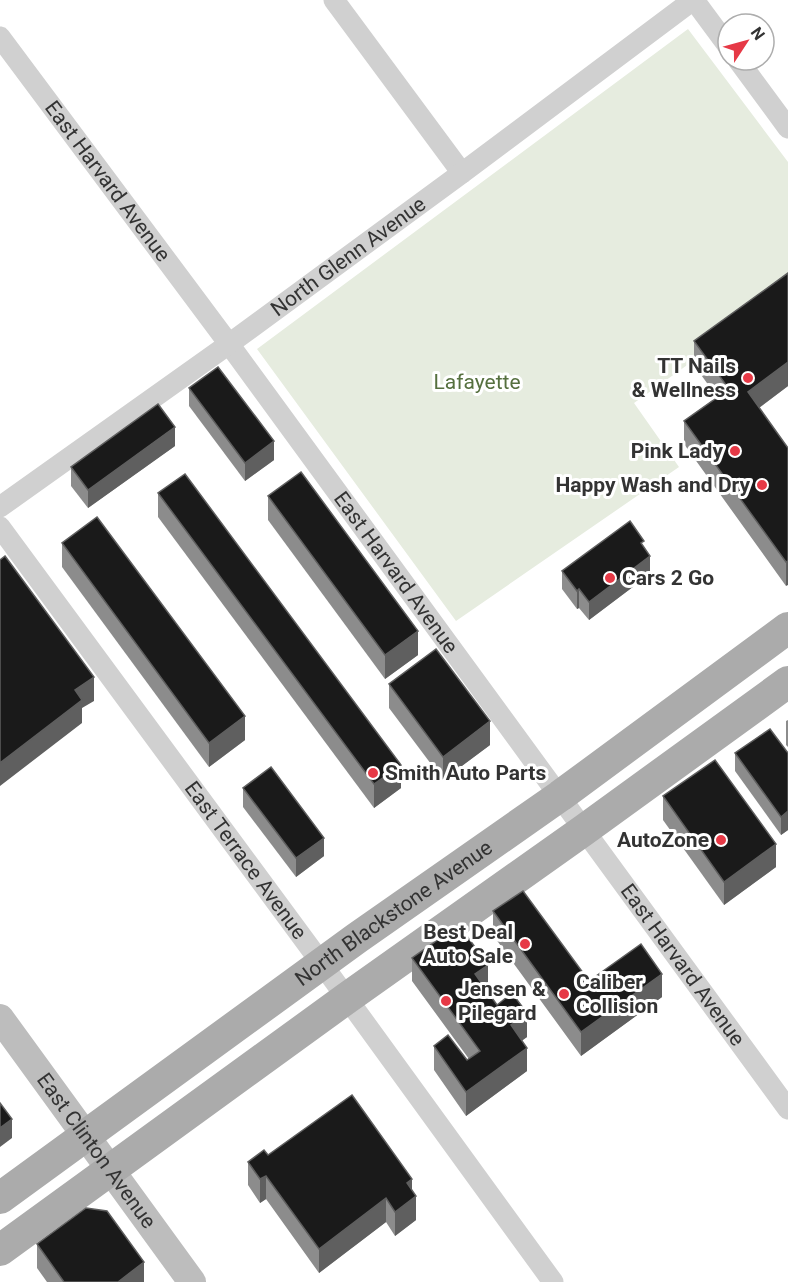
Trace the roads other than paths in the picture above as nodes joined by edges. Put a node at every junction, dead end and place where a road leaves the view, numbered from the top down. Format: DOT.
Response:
graph roads {
  1 [pos="334,0"];
  2 [pos="694,0"];
  3 [pos="716,30"];
  4 [pos="0,37"];
  5 [pos="747,72"];
  6 [pos="788,128"];
  7 [pos="462,173"];
  8 [pos="229,344"];
  9 [pos="0,507"];
  10 [pos="0,527"];
  11 [pos="788,628"];
  12 [pos="788,682"];
  13 [pos="560,796"];
  14 [pos="584,830"];
  15 [pos="322,964"];
  16 [pos="347,998"];
  17 [pos="0,1018"];
  18 [pos="788,1109"];
  19 [pos="86,1136"];
  20 [pos="111,1170"];
  21 [pos="0,1198"];
  22 [pos="0,1250"];
  23 [pos="192,1282"];
  24 [pos="553,1282"];
  1 -- 7 [label="street"];
  2 -- 3 [label="street"];
  2 -- 7 [label="street, North Glenn Avenue"];
  4 -- 8 [label="street, East Harvard Avenue"];
  5 -- 6 [label="street"];
  7 -- 8 [label="street, North Glenn Avenue"];
  8 -- 9 [label="street, North Glenn Avenue"];
  8 -- 13 [label="street, East Harvard Avenue"];
  10 -- 15 [label="street, East Terrace Avenue"];
  11 -- 13 [label="main road, North Blackstone Avenue"];
  12 -- 14 [label="main road, North Blackstone Avenue"];
  13 -- 14 [label="street, East Harvard Avenue"];
  13 -- 15 [label="main road, North Blackstone Avenue"];
  14 -- 16 [label="main road, North Blackstone Avenue"];
  14 -- 18 [label="street, East Harvard Avenue"];
  15 -- 16 [label="street, East Terrace Avenue"];
  15 -- 19 [label="main road, North Blackstone Avenue"];
  16 -- 20 [label="main road, North Blackstone Avenue"];
  16 -- 24 [label="street, East Terrace Avenue"];
  17 -- 19 [label="main road, East Clinton Avenue"];
  19 -- 20 [label="main road, East Clinton Avenue"];
  19 -- 21 [label="main road, North Blackstone Avenue"];
  20 -- 22 [label="main road, North Blackstone Avenue"];
  20 -- 23 [label="main road, East Clinton Avenue"];
}
